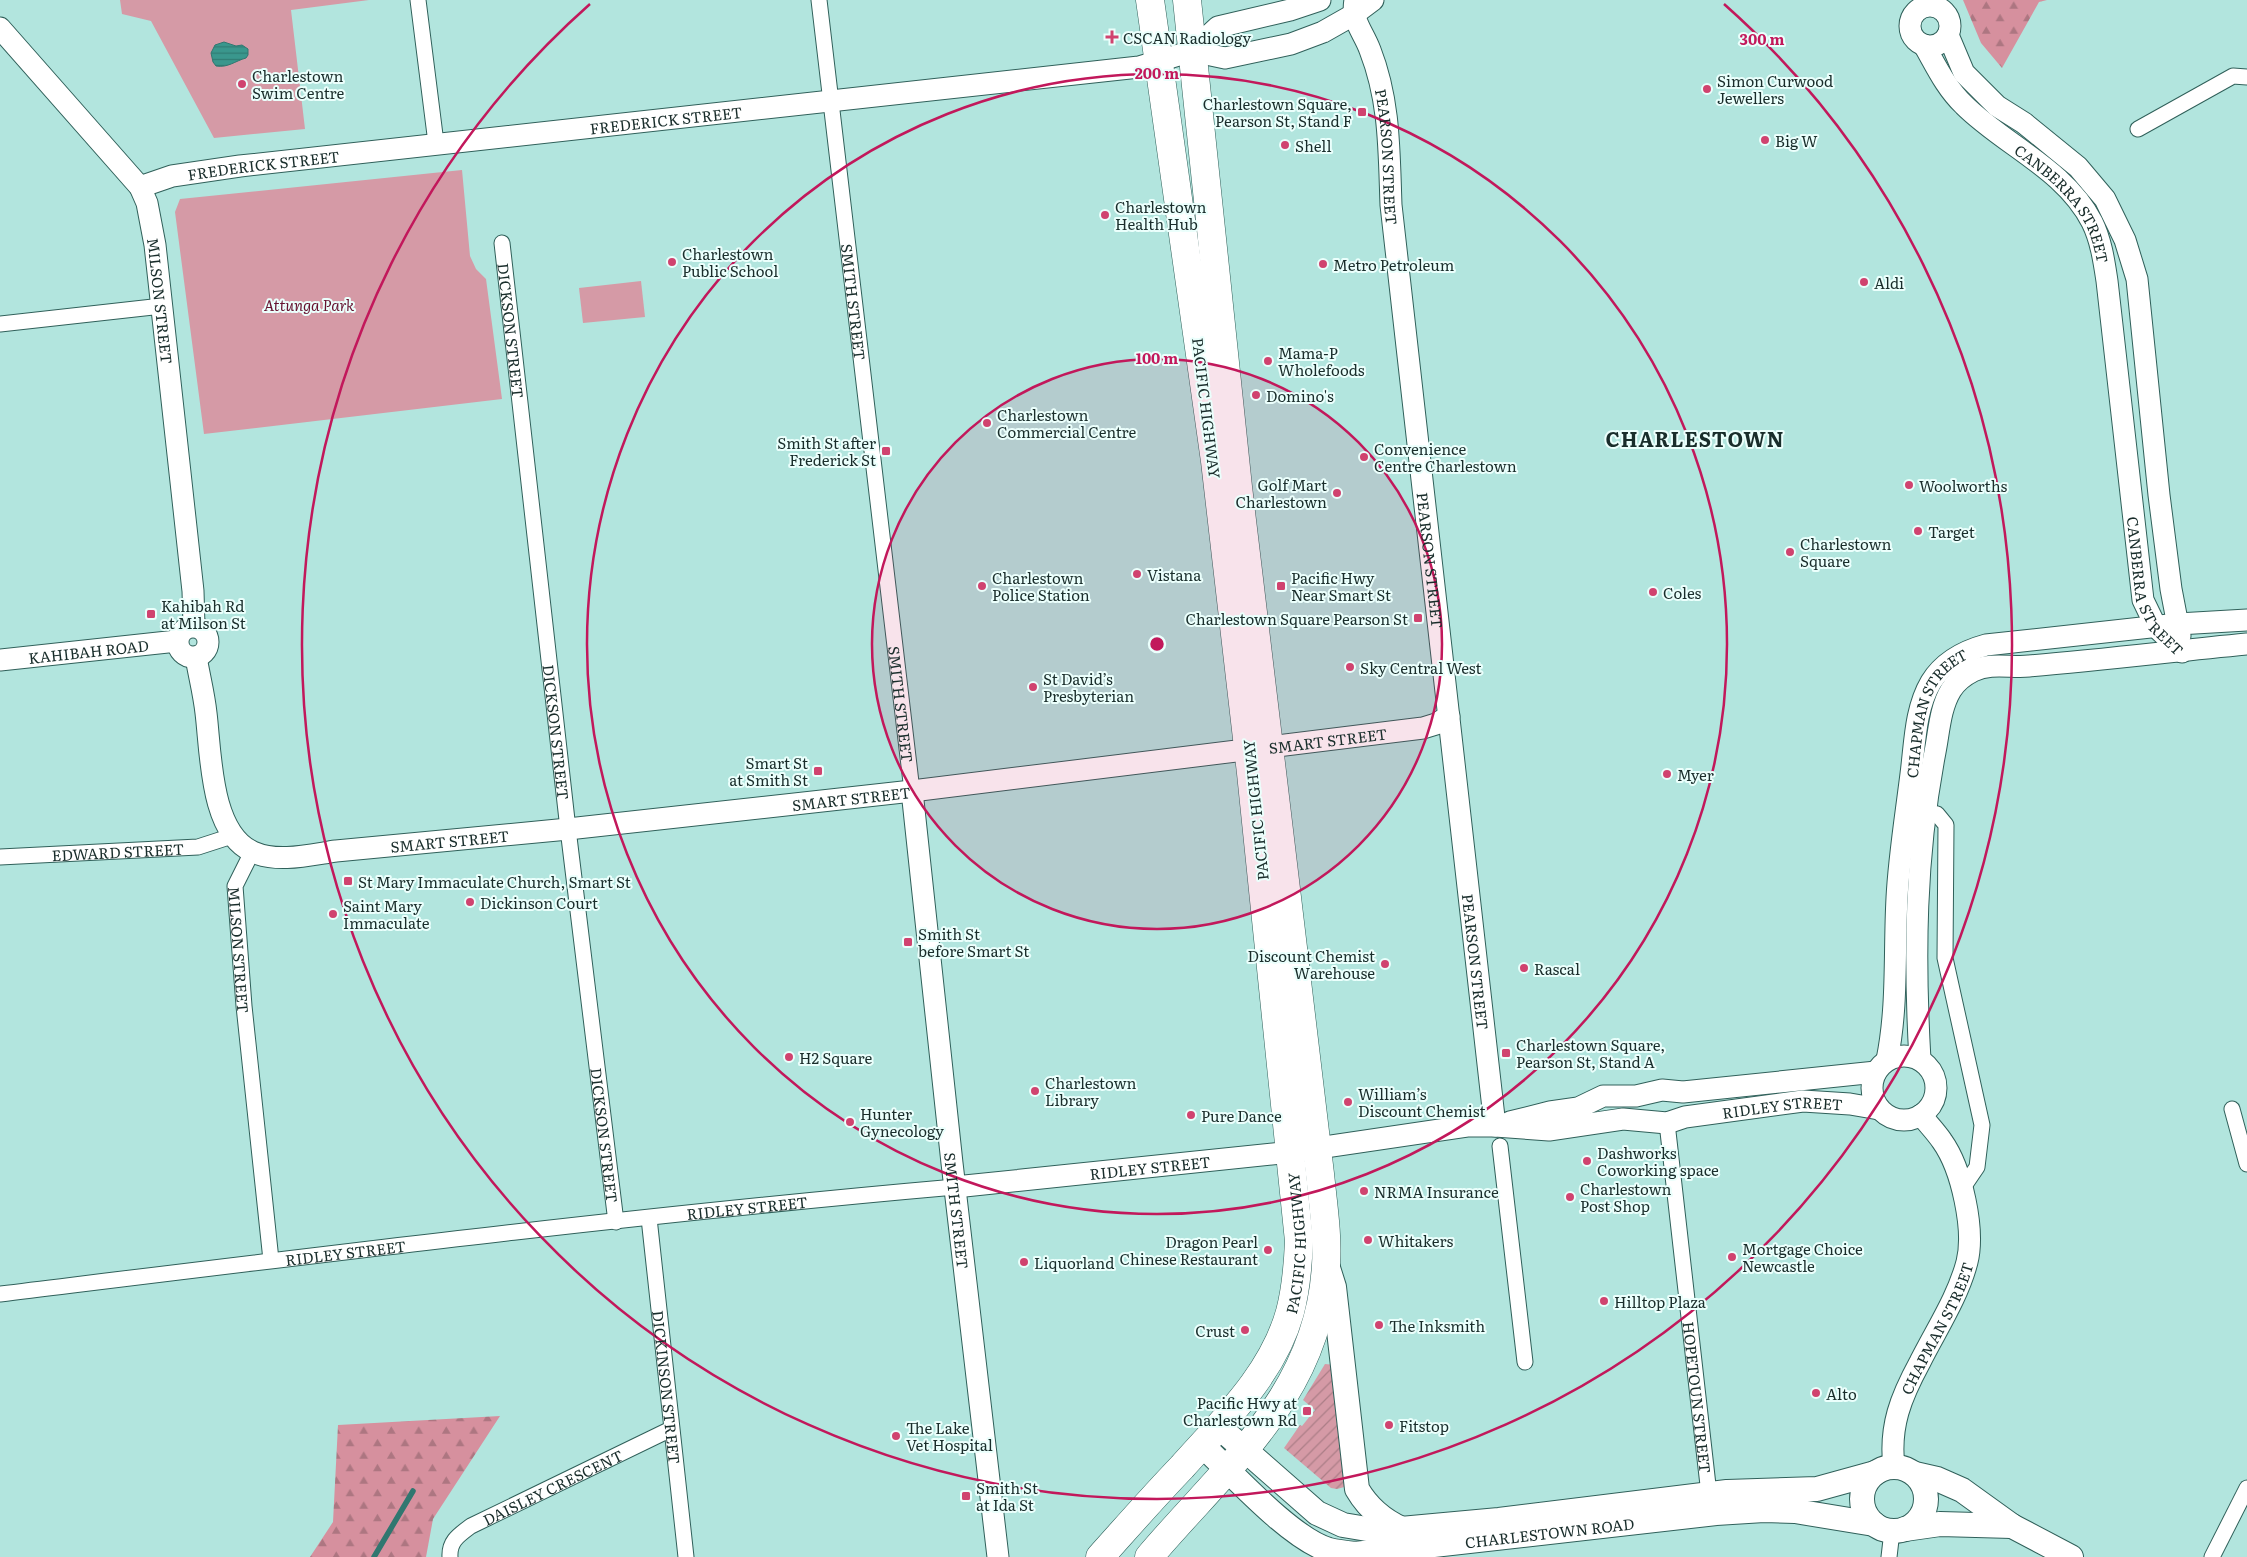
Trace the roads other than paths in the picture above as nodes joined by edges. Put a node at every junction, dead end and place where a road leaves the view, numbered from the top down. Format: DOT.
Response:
graph roads {
  1 [pos="418,0"];
  2 [pos="820,0"];
  3 [pos="1150,0"];
  4 [pos="1188,0"];
  5 [pos="1320,0"];
  6 [pos="1372,0"];
  7 [pos="1938,4"];
  8 [pos="1354,7"];
  9 [pos="1913,7"];
  10 [pos="0,28"];
  11 [pos="1948,35"];
  12 [pos="1924,45"];
  13 [pos="1192,51"];
  14 [pos="1158,62"];
  15 [pos="2247,77"];
  16 [pos="831,100"];
  17 [pos="2138,129"];
  18 [pos="436,143"];
  19 [pos="140,187"];
  20 [pos="502,243"];
  21 [pos="162,306"];
  22 [pos="0,324"];
  23 [pos="2247,620"];
  24 [pos="2178,624"];
  25 [pos="194,626"];
  26 [pos="2156,627"];
  27 [pos="177,641"];
  28 [pos="2247,644"];
  29 [pos="2182,652"];
  30 [pos="196,657"];
  31 [pos="0,660"];
  32 [pos="1449,716"];
  33 [pos="1259,748"];
  34 [pos="912,791"];
  35 [pos="1925,812"];
  36 [pos="568,829"];
  37 [pos="232,836"];
  38 [pos="252,852"];
  39 [pos="0,857"];
  40 [pos="1920,1060"];
  41 [pos="1881,1066"];
  42 [pos="1683,1092"];
  43 [pos="1604,1096"];
  44 [pos="1879,1109"];
  45 [pos="2232,1109"];
  46 [pos="1921,1115"];
  47 [pos="1676,1120"];
  48 [pos="1606,1122"];
  49 [pos="1498,1136"];
  50 [pos="1317,1148"];
  51 [pos="1290,1152"];
  52 [pos="2247,1164"];
  53 [pos="955,1187"];
  54 [pos="1962,1189"];
  55 [pos="649,1218"];
  56 [pos="616,1222"];
  57 [pos="271,1260"];
  58 [pos="1326,1264"];
  59 [pos="0,1294"];
  60 [pos="1525,1362"];
  61 [pos="671,1429"];
  62 [pos="1211,1436"];
  63 [pos="1236,1460"];
  64 [pos="1895,1471"];
  65 [pos="2247,1488"];
  66 [pos="1709,1494"];
  67 [pos="2012,1526"];
  68 [pos="1890,1528"];
  69 [pos="1402,1529"];
  70 [pos="1350,1556"];
  71 [pos="450,1557"];
  72 [pos="686,1557"];
  73 [pos="998,1557"];
  74 [pos="1100,1557"];
  75 [pos="1149,1557"];
  76 [pos="1889,1557"];
  77 [pos="2072,1557"];
  78 [pos="2212,1557"];
  1 -- 18 [label="street"];
  2 -- 16 [label="street, SMITH STREET"];
  3 -- 14 [label="highway, PACIFIC HIGHWAY"];
  4 -- 13 [label="highway, PACIFIC HIGHWAY"];
  5 -- 13 [label="street, FREDERICK STREET"];
  6 -- 8 [label="street"];
  7 -- 9 [label="street"];
  7 -- 11 [label="street"];
  8 -- 13 [label="street"];
  8 -- 32 [label="street, PEARSON STREET"];
  9 -- 12 [label="street"];
  10 -- 19 [label="street, MILSON STREET"];
  11 -- 12 [label="street"];
  11 -- 24 [label="street, CANBERRA STREET"];
  12 -- 26 [label="street, CANBERRA STREET"];
  13 -- 14 [label="street, FREDERICK STREET"];
  13 -- 33 [label="highway, PACIFIC HIGHWAY"];
  14 -- 16 [label="street, FREDERICK STREET"];
  14 -- 33 [label="highway, PACIFIC HIGHWAY"];
  15 -- 17 [label="street"];
  16 -- 18 [label="street, FREDERICK STREET"];
  16 -- 34 [label="street, SMITH STREET"];
  18 -- 19 [label="street, FREDERICK STREET"];
  19 -- 21 [label="street, MILSON STREET"];
  20 -- 36 [label="street, DICKSON STREET"];
  21 -- 22 [label="street"];
  21 -- 25 [label="street, MILSON STREET"];
  23 -- 24 [label="street, CHAPMAN STREET"];
  24 -- 26 [label="street, CHAPMAN STREET"];
  24 -- 29 [label="street, CANBERRA STREET"];
  25 -- 27 [label="street"];
  25 -- 30 [label="street"];
  26 -- 29 [label="street, CANBERRA STREET"];
  26 -- 41 [label="street, CHAPMAN STREET"];
  27 -- 30 [label="street"];
  27 -- 31 [label="street, KAHIBAH ROAD"];
  28 -- 29 [label="street, CHAPMAN STREET"];
  29 -- 35 [label="street, CHAPMAN STREET"];
  30 -- 37 [label="street"];
  32 -- 33 [label="street, SMART STREET"];
  32 -- 49 [label="street, PEARSON STREET"];
  33 -- 34 [label="street, SMART STREET"];
  33 -- 50 [label="highway, PACIFIC HIGHWAY"];
  33 -- 51 [label="highway, PACIFIC HIGHWAY"];
  34 -- 36 [label="street, SMART STREET"];
  34 -- 53 [label="street, SMITH STREET"];
  35 -- 40 [label="street, CHAPMAN STREET"];
  35 -- 54 [label="street"];
  36 -- 38 [label="street, SMART STREET"];
  36 -- 56 [label="street, DICKSON STREET"];
  37 -- 38 [label="street"];
  37 -- 39 [label="street, EDWARD STREET"];
  38 -- 57 [label="street, MILSON STREET"];
  40 -- 41 [label="street"];
  40 -- 46 [label="street"];
  41 -- 42 [label="street, RIDLEY STREET"];
  41 -- 44 [label="street"];
  42 -- 43 [label="street, RIDLEY STREET"];
  42 -- 47 [label="street"];
  43 -- 48 [label="street"];
  43 -- 49 [label="street, RIDLEY STREET"];
  44 -- 46 [label="street"];
  44 -- 47 [label="street, RIDLEY STREET"];
  45 -- 52 [label="street"];
  46 -- 54 [label="street, CHAPMAN STREET"];
  47 -- 48 [label="street, RIDLEY STREET"];
  47 -- 66 [label="street, HOPETOUN STREET"];
  48 -- 49 [label="street, RIDLEY STREET"];
  49 -- 50 [label="street, RIDLEY STREET"];
  49 -- 60 [label="street"];
  50 -- 51 [label="street, RIDLEY STREET"];
  50 -- 58 [label="highway, PACIFIC HIGHWAY"];
  51 -- 53 [label="street, RIDLEY STREET"];
  51 -- 62 [label="highway, PACIFIC HIGHWAY"];
  53 -- 55 [label="street, RIDLEY STREET"];
  53 -- 73 [label="street, SMITH STREET"];
  54 -- 64 [label="street, CHAPMAN STREET"];
  55 -- 56 [label="street, RIDLEY STREET"];
  55 -- 61 [label="street, DICKINSON STREET"];
  56 -- 57 [label="street, RIDLEY STREET"];
  57 -- 59 [label="street, RIDLEY STREET"];
  58 -- 63 [label="highway, PACIFIC HIGHWAY"];
  58 -- 69 [label="main road"];
  61 -- 71 [label="street, DAISLEY CRESCENT"];
  61 -- 72 [label="street, DICKINSON STREET"];
  62 -- 63 [label="main road, CHARLESTOWN ROAD"];
  62 -- 74 [label="highway, PACIFIC HIGHWAY"];
  63 -- 69 [label="main road, CHARLESTOWN ROAD"];
  63 -- 70 [label="main road, CHARLESTOWN ROAD"];
  63 -- 75 [label="highway, PACIFIC HIGHWAY"];
  64 -- 66 [label="main road, CHARLESTOWN ROAD"];
  64 -- 67 [label="main road, CHARLESTOWN ROAD"];
  64 -- 68 [label="main road"];
  64 -- 68 [label="main road"];
  65 -- 78 [label="street"];
  66 -- 69 [label="main road, CHARLESTOWN ROAD"];
  67 -- 68 [label="main road, CHARLESTOWN ROAD"];
  67 -- 77 [label="main road, CHARLESTOWN ROAD"];
  68 -- 70 [label="main road, CHARLESTOWN ROAD"];
  68 -- 76 [label="street"];
}
